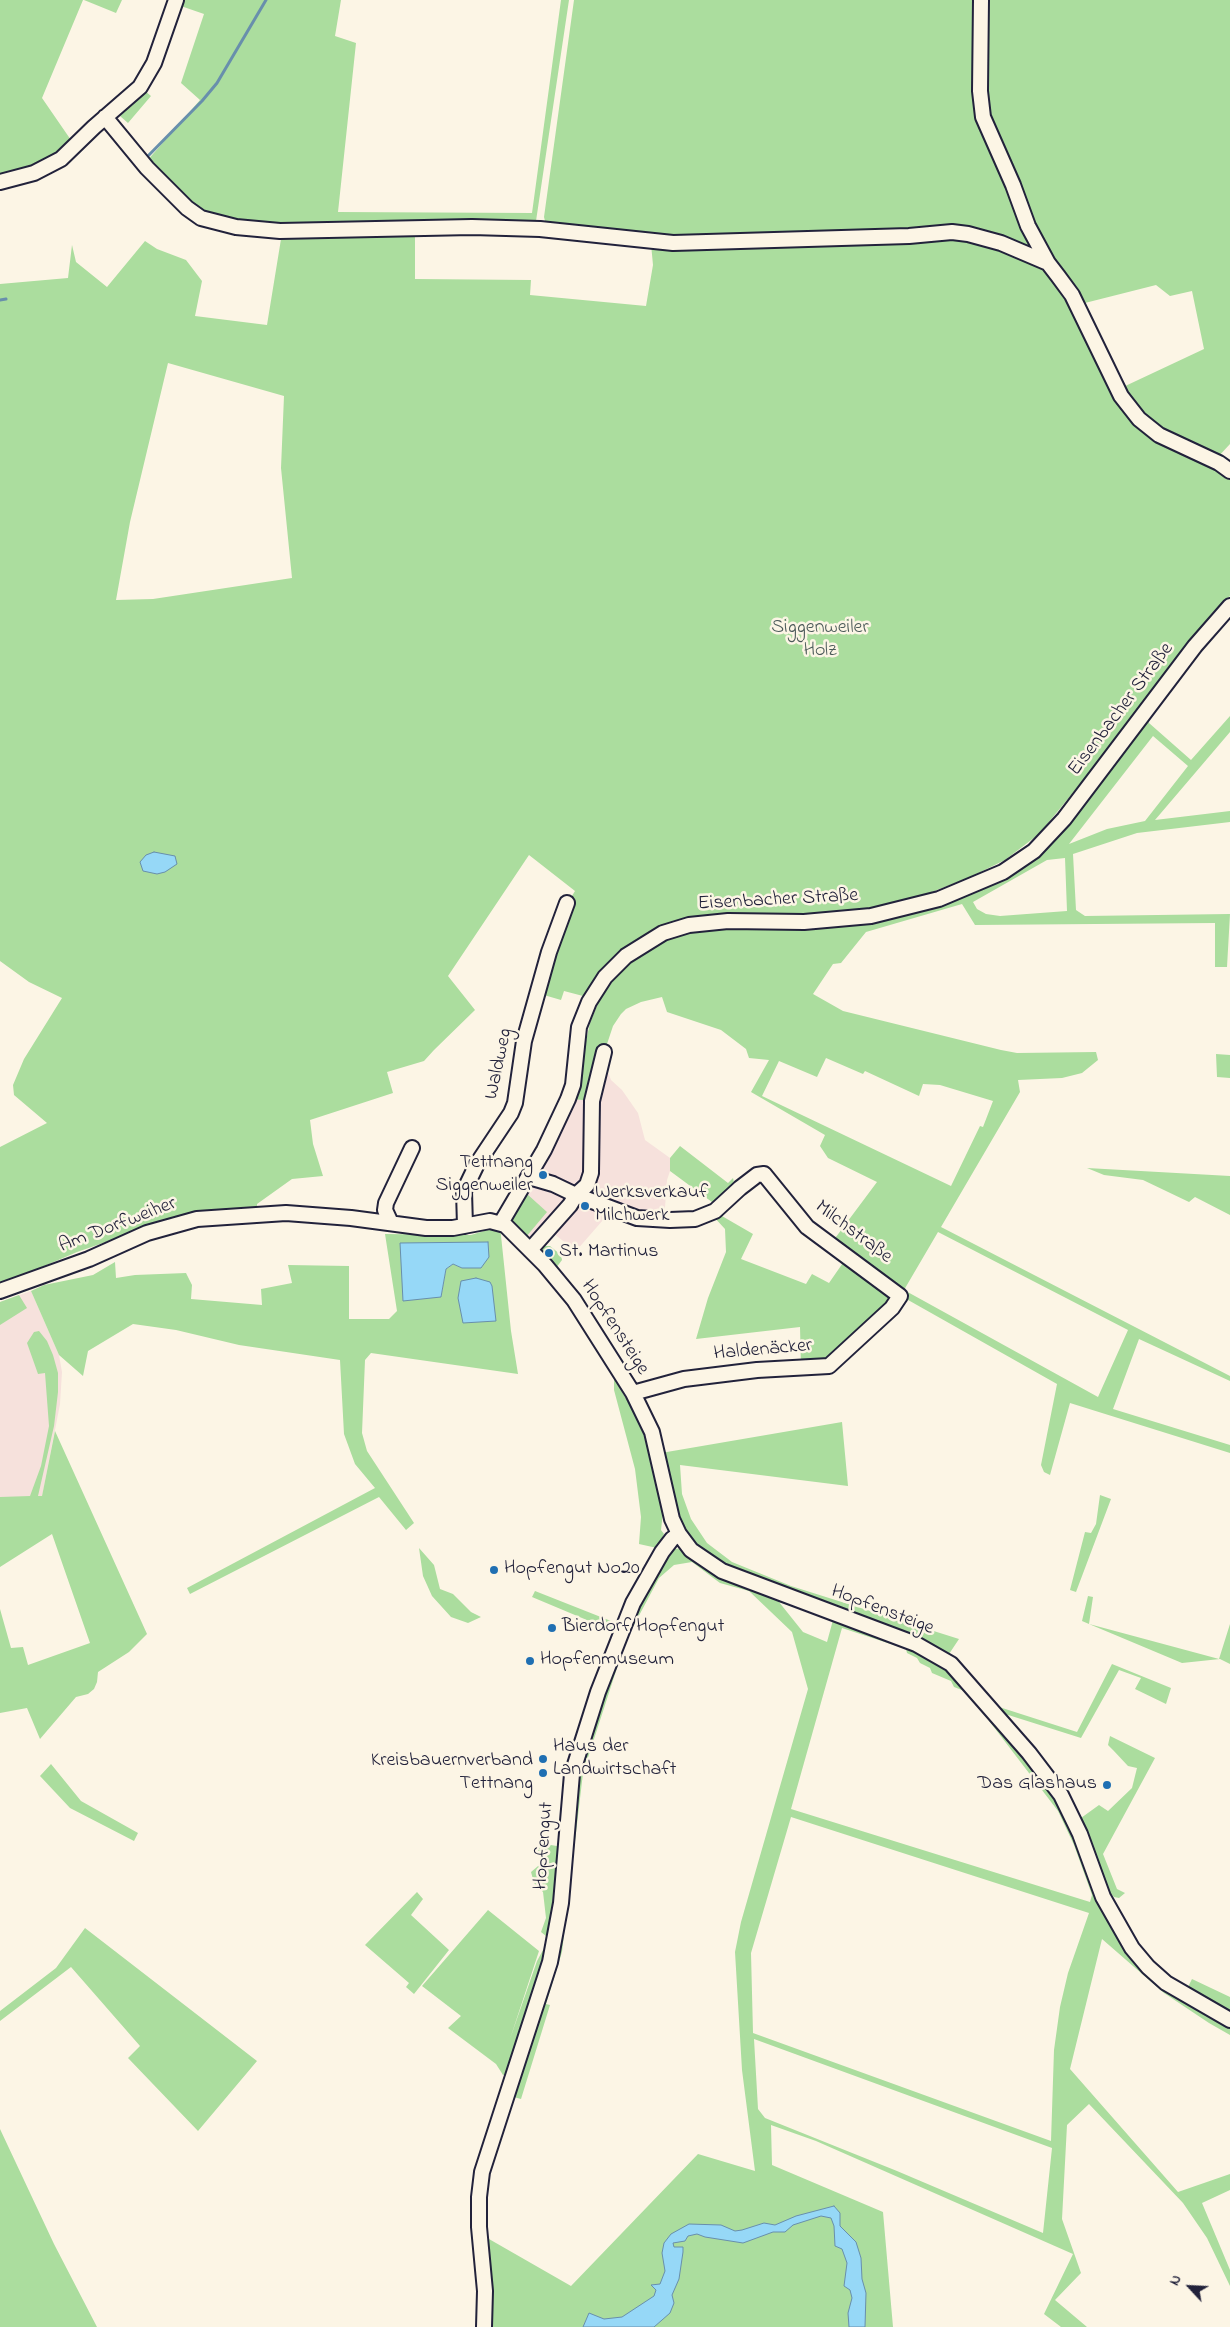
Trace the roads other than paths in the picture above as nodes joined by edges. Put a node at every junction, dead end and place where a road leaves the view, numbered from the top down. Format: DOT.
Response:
graph roads {
  1 [pos="176,0"];
  2 [pos="981,0"];
  3 [pos="105,118"];
  4 [pos="0,182"];
  5 [pos="1048,263"];
  6 [pos="1230,471"];
  7 [pos="1230,606"];
  8 [pos="567,903"];
  9 [pos="604,1052"];
  10 [pos="412,1148"];
  11 [pos="529,1177"];
  12 [pos="576,1195"];
  13 [pos="391,1223"];
  14 [pos="501,1224"];
  15 [pos="465,1226"];
  16 [pos="530,1250"];
  17 [pos="5,1289"];
  18 [pos="900,1296"];
  19 [pos="633,1393"];
  20 [pos="680,1534"];
  21 [pos="1230,2020"];
  22 [pos="484,2327"];
  1 -- 3 [label="street"];
  2 -- 5 [label="street"];
  3 -- 4 [label="street"];
  3 -- 5 [label="street"];
  5 -- 6 [label="street"];
  7 -- 11 [label="street, Eisenbacher Straße"];
  8 -- 15 [label="street, Waldweg"];
  9 -- 12 [label="street"];
  10 -- 13 [label="street"];
  11 -- 12 [label="street"];
  11 -- 14 [label="street, Eisenbacher Straße"];
  12 -- 16 [label="street"];
  12 -- 18 [label="street, Milchstraße"];
  13 -- 15 [label="street, Am Dorfweiher"];
  13 -- 17 [label="street, Am Dorfweiher"];
  14 -- 15 [label="street, Am Dorfweiher"];
  14 -- 16 [label="street, Hopfensteige"];
  16 -- 19 [label="street, Hopfensteige"];
  18 -- 19 [label="street, Haldenäcker"];
  19 -- 20 [label="street, Hopfensteige"];
  20 -- 21 [label="street, Hopfensteige"];
  20 -- 22 [label="street, Hopfengut"];
}
